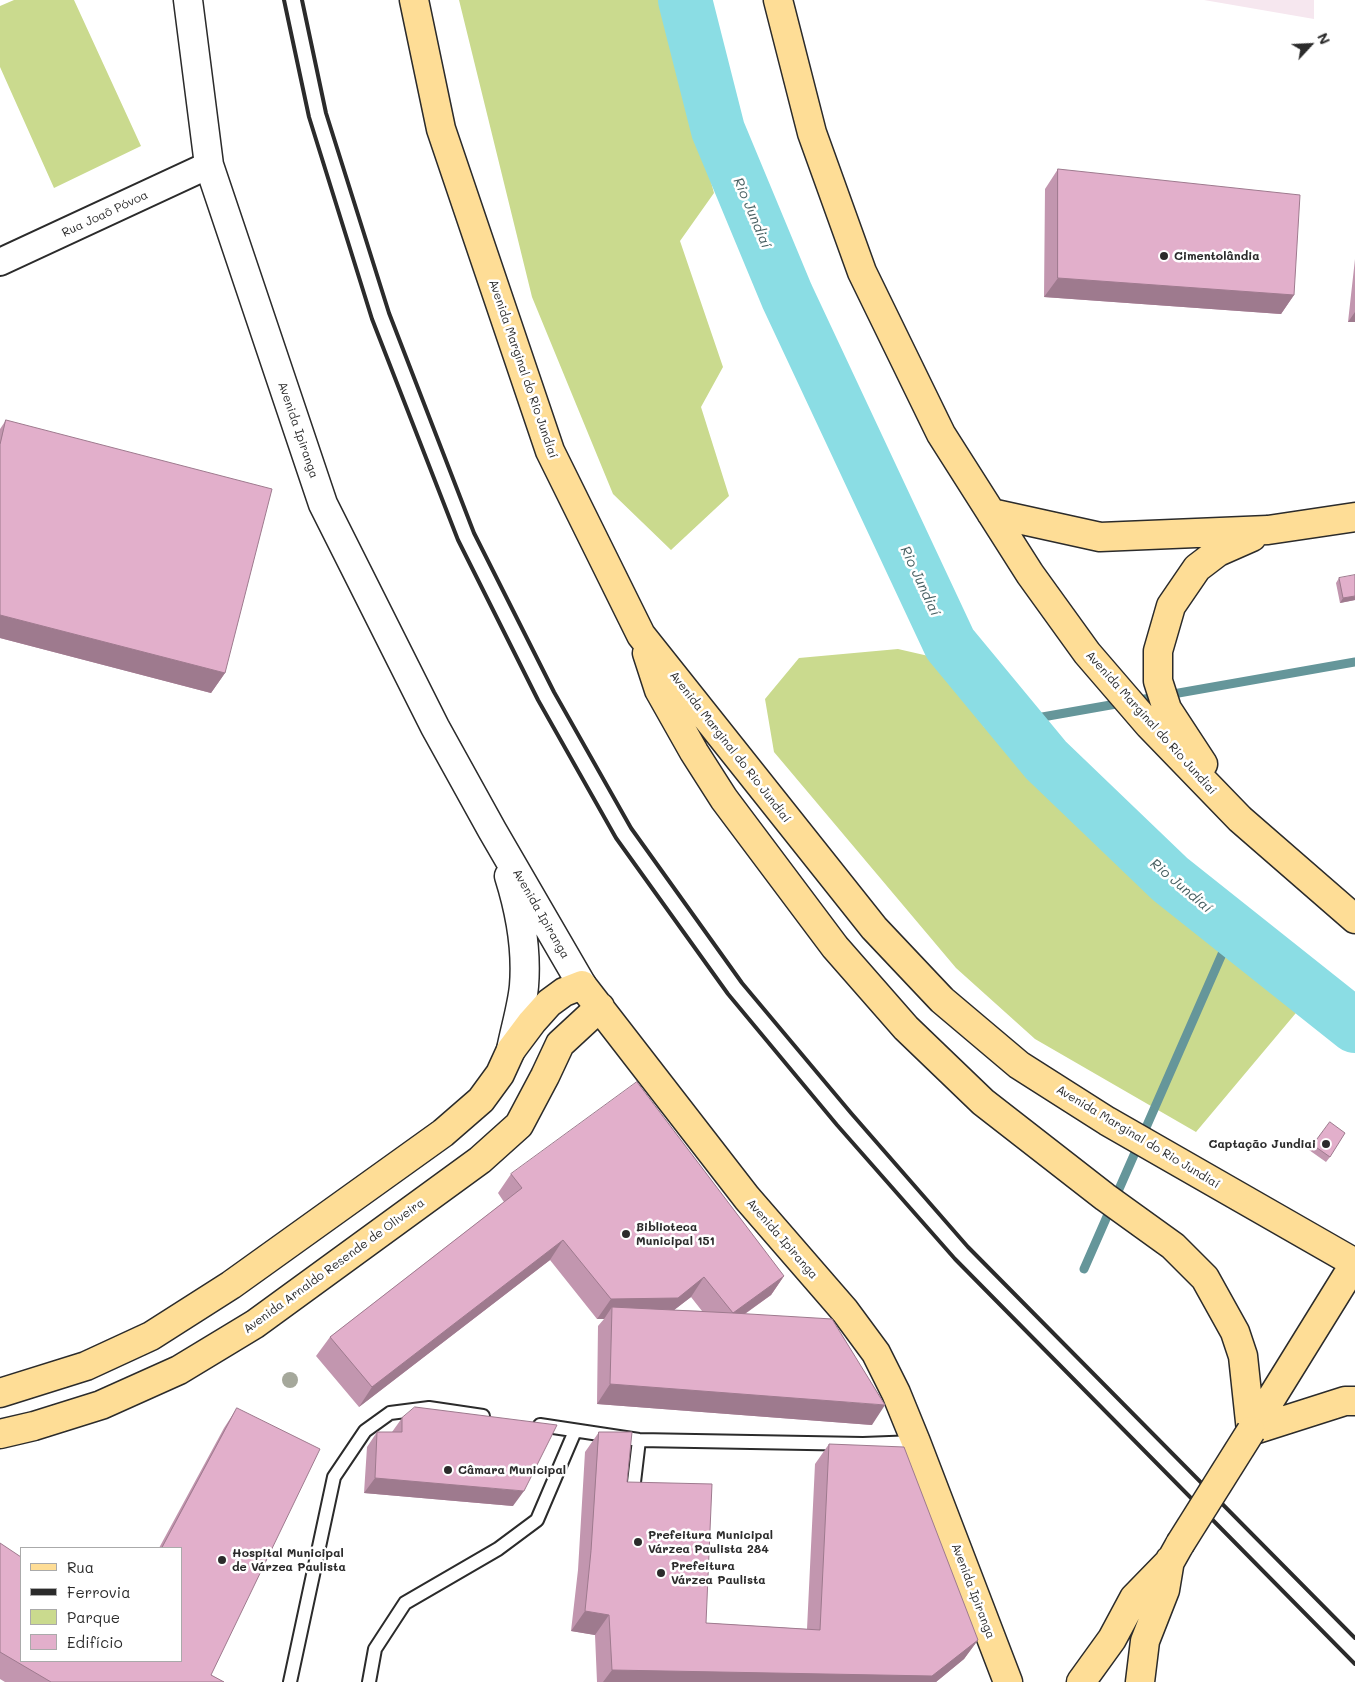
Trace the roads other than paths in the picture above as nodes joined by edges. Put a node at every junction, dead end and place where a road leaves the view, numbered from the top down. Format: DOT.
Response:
graph roads {
  1 [pos="188,0"];
  2 [pos="414,0"];
  3 [pos="778,0"];
  4 [pos="209,165"];
  5 [pos="0,262"];
  6 [pos="991,513"];
  7 [pos="1355,517"];
  8 [pos="1268,530"];
  9 [pos="641,635"];
  10 [pos="1240,819"];
  11 [pos="492,830"];
  12 [pos="1355,919"];
  13 [pos="582,985"];
  14 [pos="600,1007"];
  15 [pos="511,1050"];
  16 [pos="397,1166"];
  17 [pos="427,1199"];
  18 [pos="1355,1263"];
  19 [pos="0,1393"];
  20 [pos="1355,1401"];
  21 [pos="497,1419"];
  22 [pos="526,1423"];
  23 [pos="575,1431"];
  24 [pos="1251,1431"];
  25 [pos="0,1434"];
  26 [pos="639,1440"];
  27 [pos="916,1442"];
  28 [pos="630,1512"];
  29 [pos="1175,1552"];
  30 [pos="1002,1680"];
  31 [pos="290,1682"];
  32 [pos="369,1682"];
  33 [pos="1082,1682"];
  34 [pos="1140,1682"];
  1 -- 4 [label="main road, Avenida Ipiranga"];
  2 -- 9 [label="main road, Avenida Marginal do Rio Jundiaí"];
  3 -- 6 [label="main road, Avenida Marginal do Rio Jundiaí"];
  4 -- 5 [label="street, Rua Joaõ Póvoa"];
  4 -- 11 [label="main road, Avenida Ipiranga"];
  6 -- 8 [label="main road"];
  6 -- 10 [label="main road, Avenida Marginal do Rio Jundiaí"];
  7 -- 8 [label="main road"];
  8 -- 10 [label="main road"];
  9 -- 18 [label="main road, Avenida Marginal do Rio Jundiaí"];
  9 -- 24 [label="main road"];
  10 -- 12 [label="main road, Avenida Marginal do Rio Jundiaí"];
  11 -- 13 [label="main road, Avenida Ipiranga"];
  11 -- 15 [label="main road, Avenida Ipiranga"];
  13 -- 14 [label="main road, Avenida Ipiranga"];
  13 -- 15 [label="main road"];
  14 -- 17 [label="main road, Avenida Arnaldo Resende de Oliveira"];
  14 -- 27 [label="main road, Avenida Ipiranga"];
  15 -- 16 [label="main road"];
  16 -- 17 [label="main road"];
  16 -- 19 [label="main road"];
  17 -- 25 [label="main road, Avenida Arnaldo Resende de Oliveira"];
  18 -- 24 [label="main road"];
  20 -- 24 [label="main road"];
  21 -- 31 [label="lane"];
  22 -- 23 [label="lane"];
  23 -- 26 [label="lane"];
  23 -- 32 [label="lane"];
  24 -- 29 [label="main road, bridge"];
  26 -- 27 [label="lane"];
  26 -- 28 [label="lane"];
  27 -- 30 [label="main road, Avenida Ipiranga"];
  29 -- 33 [label="main road"];
  29 -- 34 [label="main road"];
}
